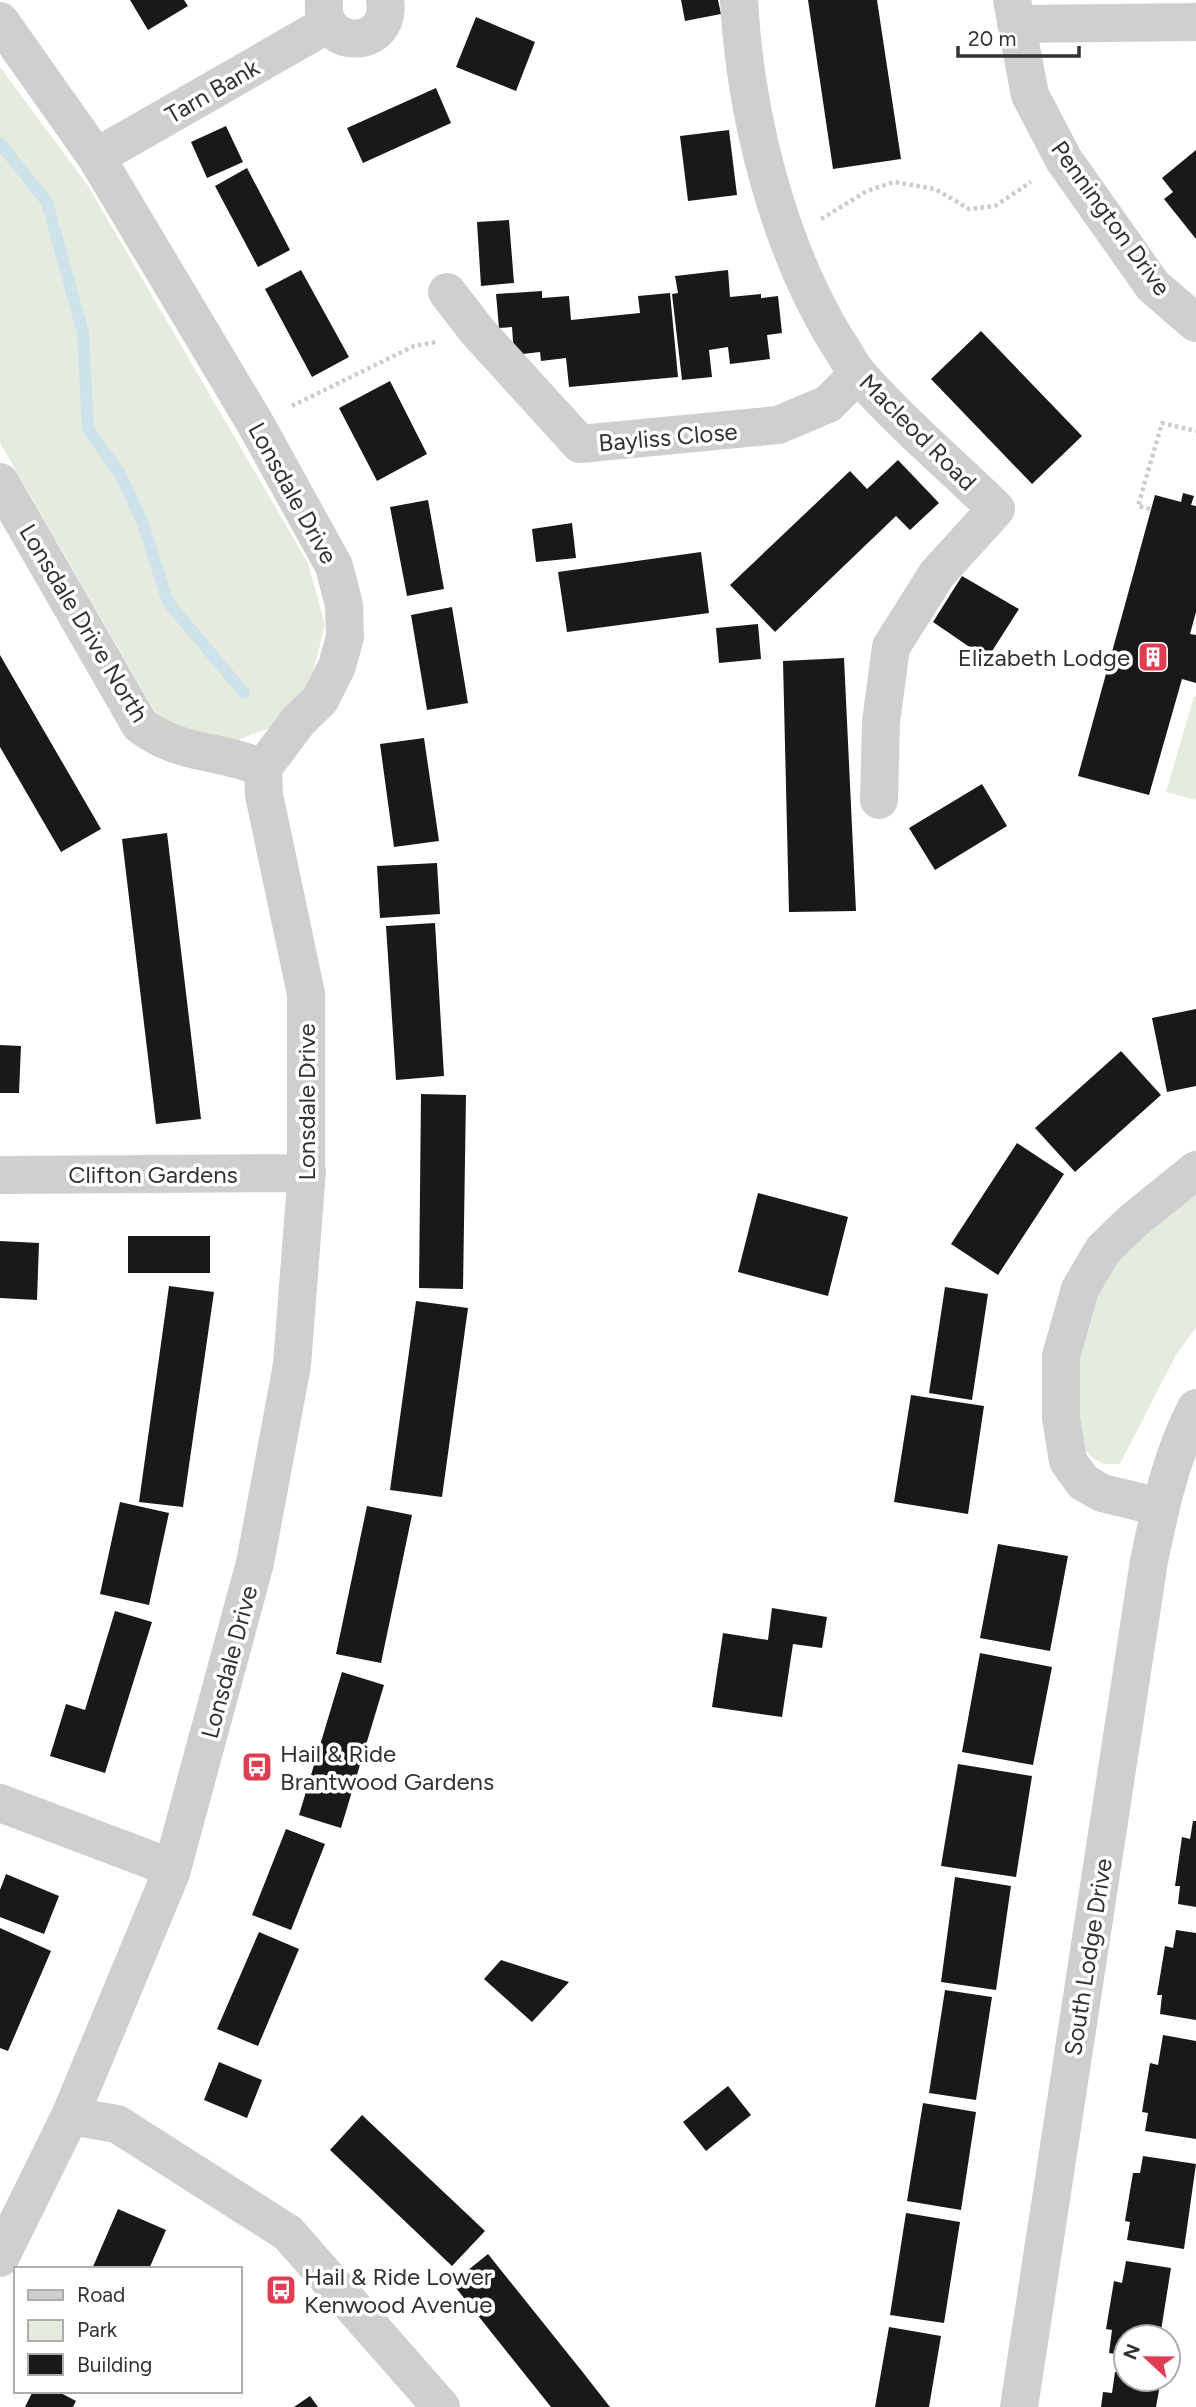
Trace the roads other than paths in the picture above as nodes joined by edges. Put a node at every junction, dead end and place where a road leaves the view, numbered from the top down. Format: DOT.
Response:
graph roads {
  1 [pos="385,0"];
  2 [pos="739,0"];
  3 [pos="326,12"];
  4 [pos="1014,12"];
  5 [pos="0,21"];
  6 [pos="1196,22"];
  7 [pos="96,157"];
  8 [pos="447,292"];
  9 [pos="1196,323"];
  10 [pos="858,374"];
  11 [pos="0,482"];
  12 [pos="263,768"];
  13 [pos="879,800"];
  14 [pos="1196,1170"];
  15 [pos="307,1173"];
  16 [pos="0,1175"];
  17 [pos="1196,1408"];
  18 [pos="1160,1507"];
  19 [pos="0,1803"];
  20 [pos="172,1868"];
  21 [pos="70,2116"];
  22 [pos="0,2258"];
  23 [pos="441,2407"];
  24 [pos="1019,2407"];
  1 -- 3 [label="street, Tarn Bank"];
  2 -- 10 [label="street, Macleod Road"];
  3 -- 7 [label="street, Tarn Bank"];
  4 -- 6 [label="street, Pennington Drive"];
  4 -- 9 [label="street, Pennington Drive"];
  5 -- 7 [label="street, Lonsdale Drive"];
  7 -- 12 [label="street, Lonsdale Drive"];
  8 -- 10 [label="street, Bayliss Close"];
  10 -- 13 [label="street, Macleod Road"];
  11 -- 12 [label="street, Lonsdale Drive North"];
  12 -- 15 [label="street, Lonsdale Drive"];
  14 -- 18 [label="street"];
  15 -- 16 [label="street, Clifton Gardens"];
  15 -- 20 [label="street, Lonsdale Drive"];
  17 -- 18 [label="street, South Lodge Drive"];
  18 -- 24 [label="street, South Lodge Drive"];
  19 -- 20 [label="street"];
  20 -- 21 [label="street, Lonsdale Drive"];
  21 -- 22 [label="street, Lonsdale Drive"];
  21 -- 23 [label="street"];
}
